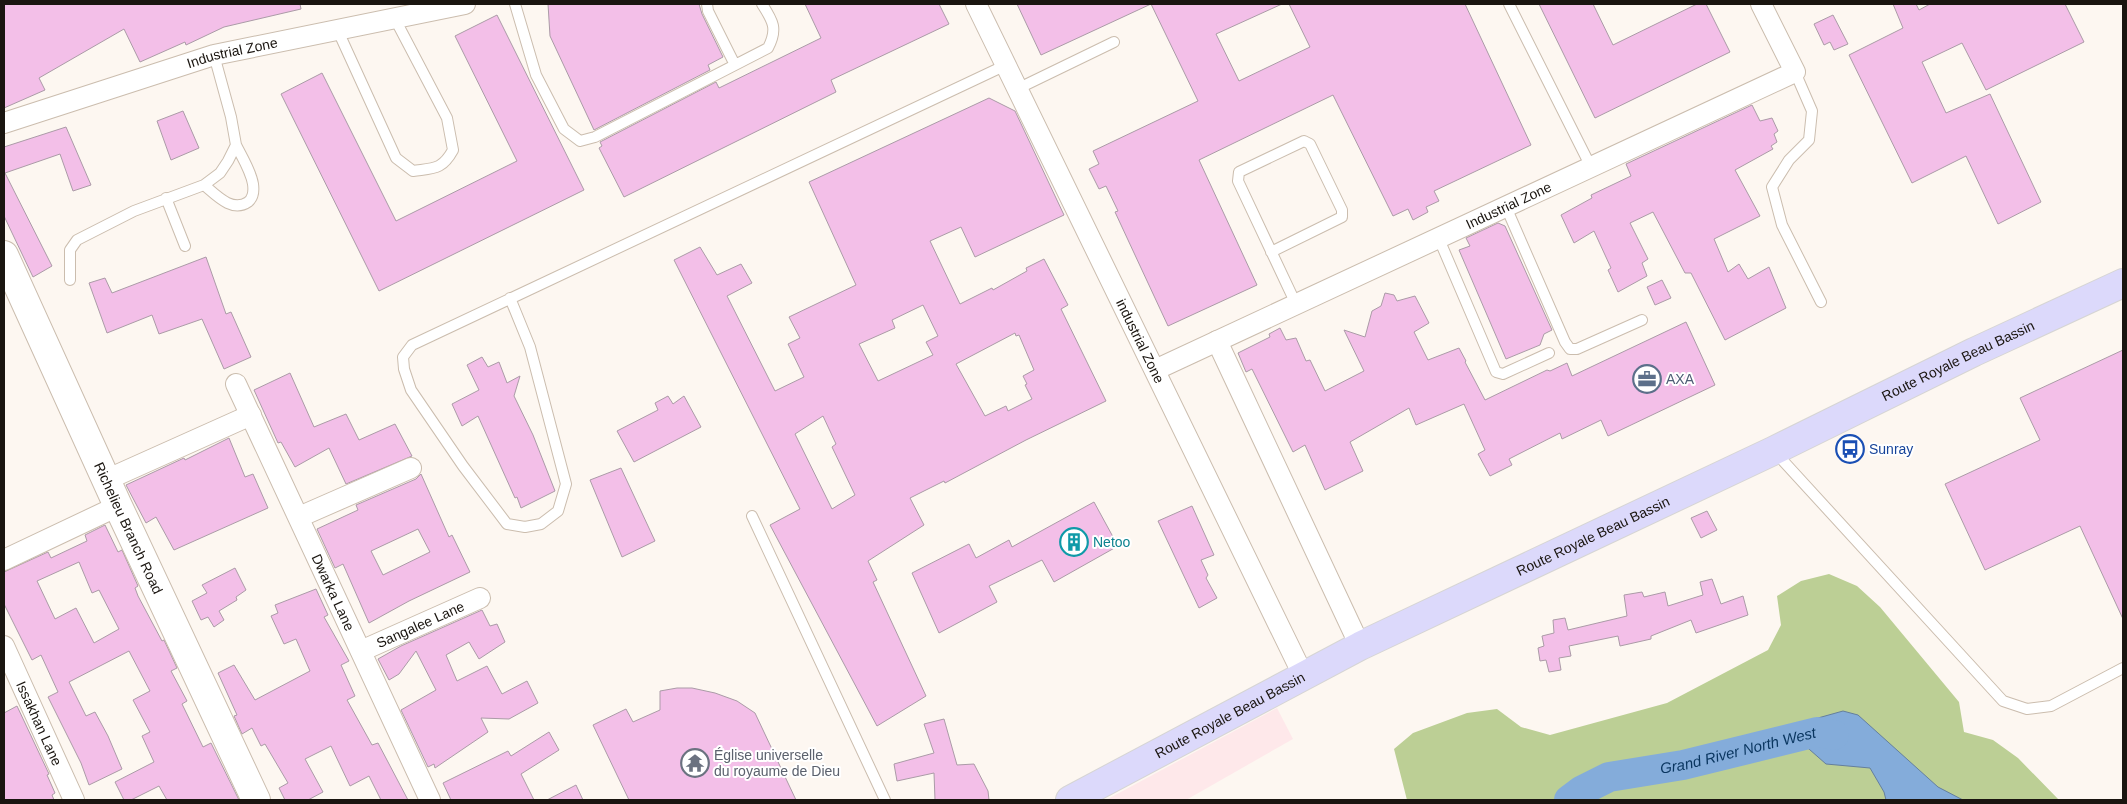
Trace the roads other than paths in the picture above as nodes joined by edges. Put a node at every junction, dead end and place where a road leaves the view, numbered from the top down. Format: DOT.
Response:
graph roads {
  1 [pos="465,4"];
  2 [pos="515,4"];
  3 [pos="707,4"];
  4 [pos="762,4"];
  5 [pos="976,4"];
  6 [pos="1509,4"];
  7 [pos="1761,4"];
  8 [pos="395,19"];
  9 [pos="338,31"];
  10 [pos="1114,42"];
  11 [pos="214,55"];
  12 [pos="736,65"];
  13 [pos="1006,66"];
  14 [pos="1794,72"];
  15 [pos="1017,89"];
  16 [pos="4,123"];
  17 [pos="236,145"];
  18 [pos="1591,167"];
  19 [pos="204,185"];
  20 [pos="166,198"];
  21 [pos="1506,207"];
  22 [pos="1438,239"];
  23 [pos="185,246"];
  24 [pos="1272,252"];
  25 [pos="4,256"];
  26 [pos="70,280"];
  27 [pos="2123,283"];
  28 [pos="510,298"];
  29 [pos="1821,302"];
  30 [pos="1296,304"];
  31 [pos="1642,320"];
  32 [pos="1217,341"];
  33 [pos="1549,353"];
  34 [pos="1155,370"];
  35 [pos="236,384"];
  36 [pos="251,415"];
  37 [pos="1774,451"];
  38 [pos="411,468"];
  39 [pos="106,480"];
  40 [pos="118,506"];
  41 [pos="752,516"];
  42 [pos="299,517"];
  43 [pos="4,560"];
  44 [pos="480,598"];
  45 [pos="4,646"];
  46 [pos="1360,646"];
  47 [pos="361,651"];
  48 [pos="2123,668"];
  49 [pos="1304,678"];
  50 [pos="74,800"];
  51 [pos="256,800"];
  52 [pos="430,800"];
  53 [pos="885,800"];
  54 [pos="1070,800"];
  1 -- 8 [label="street, Industrial Zone"];
  2 -- 12 [label="lane"];
  3 -- 12 [label="lane"];
  4 -- 12 [label="lane"];
  5 -- 13 [label="street, industrial Zone"];
  6 -- 18 [label="lane"];
  7 -- 14 [label="street"];
  8 -- 9 [label="street, Industrial Zone"];
  8 -- 9 [label="lane"];
  9 -- 11 [label="street, Industrial Zone"];
  10 -- 15 [label="lane"];
  11 -- 16 [label="street, Industrial Zone"];
  11 -- 17 [label="lane"];
  13 -- 15 [label="street, industrial Zone"];
  13 -- 28 [label="lane"];
  14 -- 18 [label="street, Industrial Zone"];
  14 -- 29 [label="lane"];
  15 -- 34 [label="street, industrial Zone"];
  17 -- 19 [label="lane"];
  17 -- 19 [label="lane"];
  18 -- 21 [label="street, Industrial Zone"];
  19 -- 20 [label="lane"];
  20 -- 23 [label="lane"];
  20 -- 26 [label="lane"];
  21 -- 22 [label="street, Industrial Zone"];
  21 -- 31 [label="lane"];
  22 -- 30 [label="street, Industrial Zone"];
  22 -- 33 [label="lane"];
  24 -- 24 [label="lane"];
  24 -- 30 [label="lane"];
  25 -- 39 [label="main road, Richelieu Branch Road"];
  27 -- 37 [label="main road, Route Royale Beau Bassin"];
  28 -- 28 [label="lane"];
  30 -- 32 [label="street, Industrial Zone"];
  32 -- 34 [label="street, Industrial Zone"];
  32 -- 46 [label="street"];
  34 -- 49 [label="street, industrial Zone"];
  35 -- 36 [label="street, Dwarka Lane"];
  36 -- 39 [label="street"];
  36 -- 42 [label="street, Dwarka Lane"];
  37 -- 46 [label="main road, Route Royale Beau Bassin"];
  37 -- 48 [label="lane"];
  38 -- 42 [label="street"];
  39 -- 40 [label="main road, Richelieu Branch Road"];
  40 -- 43 [label="street"];
  40 -- 51 [label="main road, Richelieu Branch Road"];
  41 -- 53 [label="lane"];
  42 -- 47 [label="street, Dwarka Lane"];
  44 -- 47 [label="street, Sangalee Lane"];
  45 -- 50 [label="street, Issakhan Lane"];
  46 -- 49 [label="main road, Route Royale Beau Bassin"];
  47 -- 52 [label="street, Dwarka Lane"];
  49 -- 54 [label="main road, Route Royale Beau Bassin"];
}
